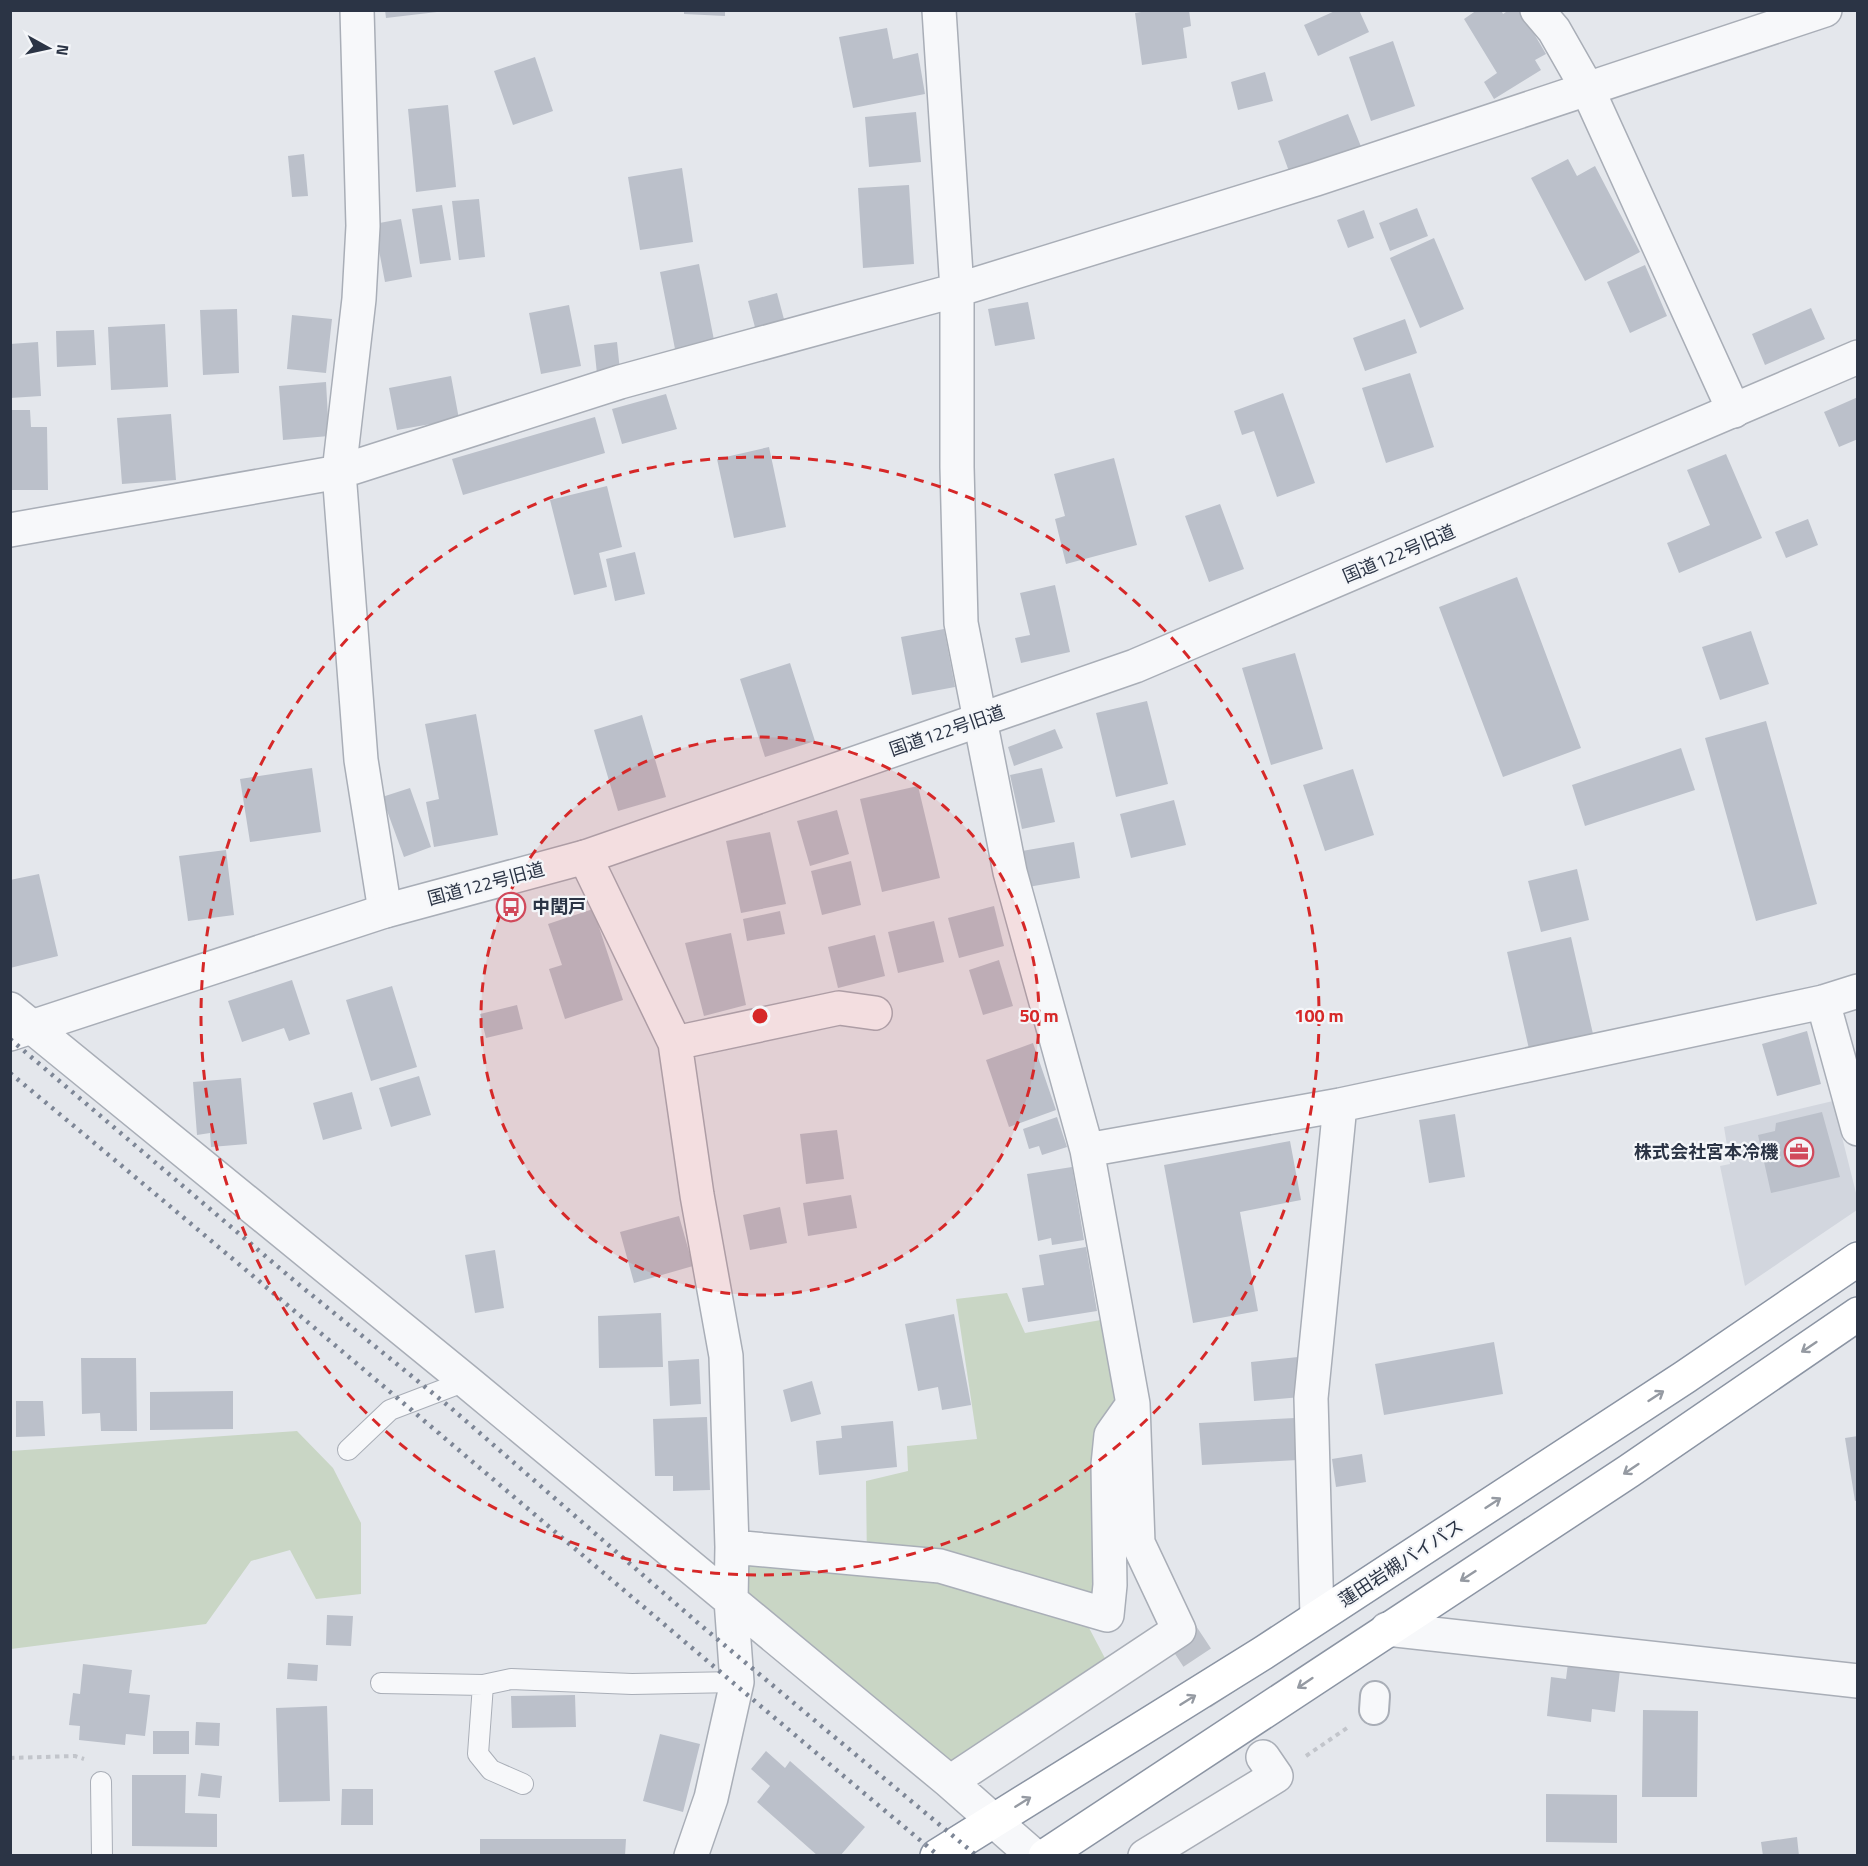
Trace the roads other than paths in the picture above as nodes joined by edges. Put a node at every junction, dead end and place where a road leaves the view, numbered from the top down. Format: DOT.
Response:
graph roads {
  1 [pos="357,10"];
  2 [pos="939,10"];
  3 [pos="1537,10"];
  4 [pos="1825,10"];
  5 [pos="1587,88"];
  6 [pos="957,290"];
  7 [pos="1857,357"];
  8 [pos="1734,411"];
  9 [pos="339,472"];
  10 [pos="10,530"];
  11 [pos="978,720"];
  12 [pos="585,857"];
  13 [pos="385,911"];
  14 [pos="1857,991"];
  15 [pos="1823,1002"];
  16 [pos="875,1013"];
  17 [pos="17,1023"];
  18 [pos="675,1043"];
  19 [pos="1340,1105"];
  20 [pos="1857,1129"];
  21 [pos="1087,1150"];
  22 [pos="1857,1258"];
  23 [pos="1857,1314"];
  24 [pos="466,1381"];
  25 [pos="1133,1404"];
  26 [pos="348,1450"];
  27 [pos="732,1547"];
  28 [pos="730,1600"];
  29 [pos="1317,1617"];
  30 [pos="1387,1629"];
  31 [pos="1857,1681"];
  32 [pos="737,1682"];
  33 [pos="381,1683"];
  34 [pos="483,1685"];
  35 [pos="1269,1767"];
  36 [pos="101,1782"];
  37 [pos="950,1782"];
  38 [pos="523,1784"];
  39 [pos="994,1820"];
  40 [pos="102,1856"];
  41 [pos="691,1856"];
  42 [pos="937,1856"];
  43 [pos="1034,1856"];
  44 [pos="1045,1856"];
  45 [pos="1145,1856"];
  1 -- 9 [label="street"];
  2 -- 6 [label="street"];
  3 -- 5 [label="street"];
  4 -- 5 [label="street"];
  5 -- 6 [label="street"];
  5 -- 8 [label="street"];
  6 -- 9 [label="street"];
  6 -- 11 [label="street"];
  7 -- 8 [label="street, 国道122号旧道"];
  8 -- 11 [label="street, 国道122号旧道"];
  9 -- 10 [label="street"];
  9 -- 13 [label="street"];
  11 -- 12 [label="street, 国道122号旧道"];
  11 -- 21 [label="street"];
  12 -- 13 [label="street, 国道122号旧道"];
  12 -- 18 [label="street"];
  13 -- 17 [label="street, 国道122号旧道"];
  14 -- 15 [label="street"];
  15 -- 19 [label="street"];
  15 -- 20 [label="street"];
  16 -- 18 [label="street"];
  17 -- 24 [label="street"];
  18 -- 27 [label="street"];
  19 -- 21 [label="street"];
  19 -- 29 [label="street"];
  21 -- 25 [label="street"];
  29 -- 22 [label="highway, 蓮田岩槻バイパス, one-way"];
  23 -- 30 [label="highway, one-way"];
  24 -- 26 [label="lane"];
  24 -- 28 [label="street"];
  25 -- 27 [label="street"];
  25 -- 37 [label="street"];
  27 -- 28 [label="street"];
  28 -- 32 [label="street"];
  28 -- 37 [label="street"];
  39 -- 29 [label="highway, 蓮田岩槻バイパス, one-way"];
  30 -- 31 [label="street"];
  30 -- 44 [label="highway, one-way"];
  32 -- 34 [label="lane"];
  32 -- 41 [label="street"];
  33 -- 34 [label="lane"];
  34 -- 38 [label="lane"];
  35 -- 45 [label="street"];
  36 -- 40 [label="lane"];
  37 -- 39 [label="street"];
  39 -- 42 [label="highway, 蓮田岩槻バイパス"];
  39 -- 43 [label="street"];
}
